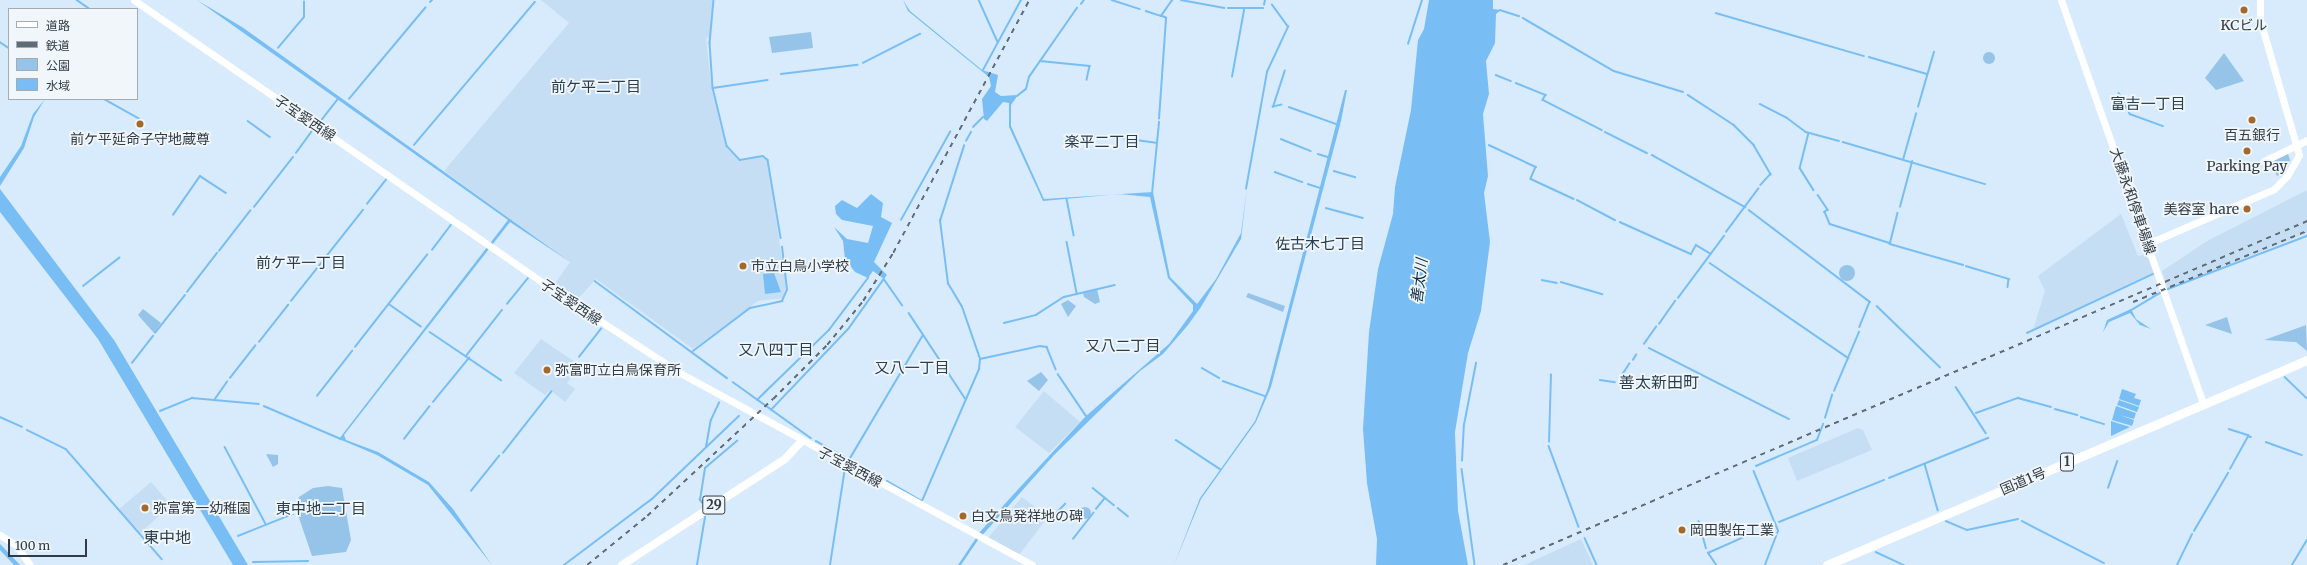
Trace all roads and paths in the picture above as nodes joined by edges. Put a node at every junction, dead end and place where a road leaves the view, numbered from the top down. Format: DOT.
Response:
graph roads {
  1 [pos="134,0"];
  2 [pos="2061,0"];
  3 [pos="2260,0"];
  4 [pos="2307,140"];
  5 [pos="2296,144"];
  6 [pos="2264,161"];
  7 [pos="2147,244"];
  8 [pos="2307,360"];
  9 [pos="2203,404"];
  10 [pos="802,441"];
  11 [pos="0,536"];
  12 [pos="30,565"];
  13 [pos="622,565"];
  14 [pos="1032,565"];
  15 [pos="1827,565"];
  1 -- 10 [label="main road, 子宝愛西線"];
  2 -- 7 [label="main road, 大藤永和停車場線"];
  3 -- 5 [label="main road"];
  4 -- 5 [label="main road"];
  5 -- 6 [label="main road"];
  5 -- 7 [label="main road"];
  7 -- 9 [label="main road, 大藤永和停車場線"];
  8 -- 9 [label="highway, 国道1号 / 1"];
  9 -- 15 [label="highway, 国道1号 / 1"];
  10 -- 13 [label="main road, 29"];
  10 -- 14 [label="main road, 子宝愛西線"];
  11 -- 12 [label="main road"];
}
